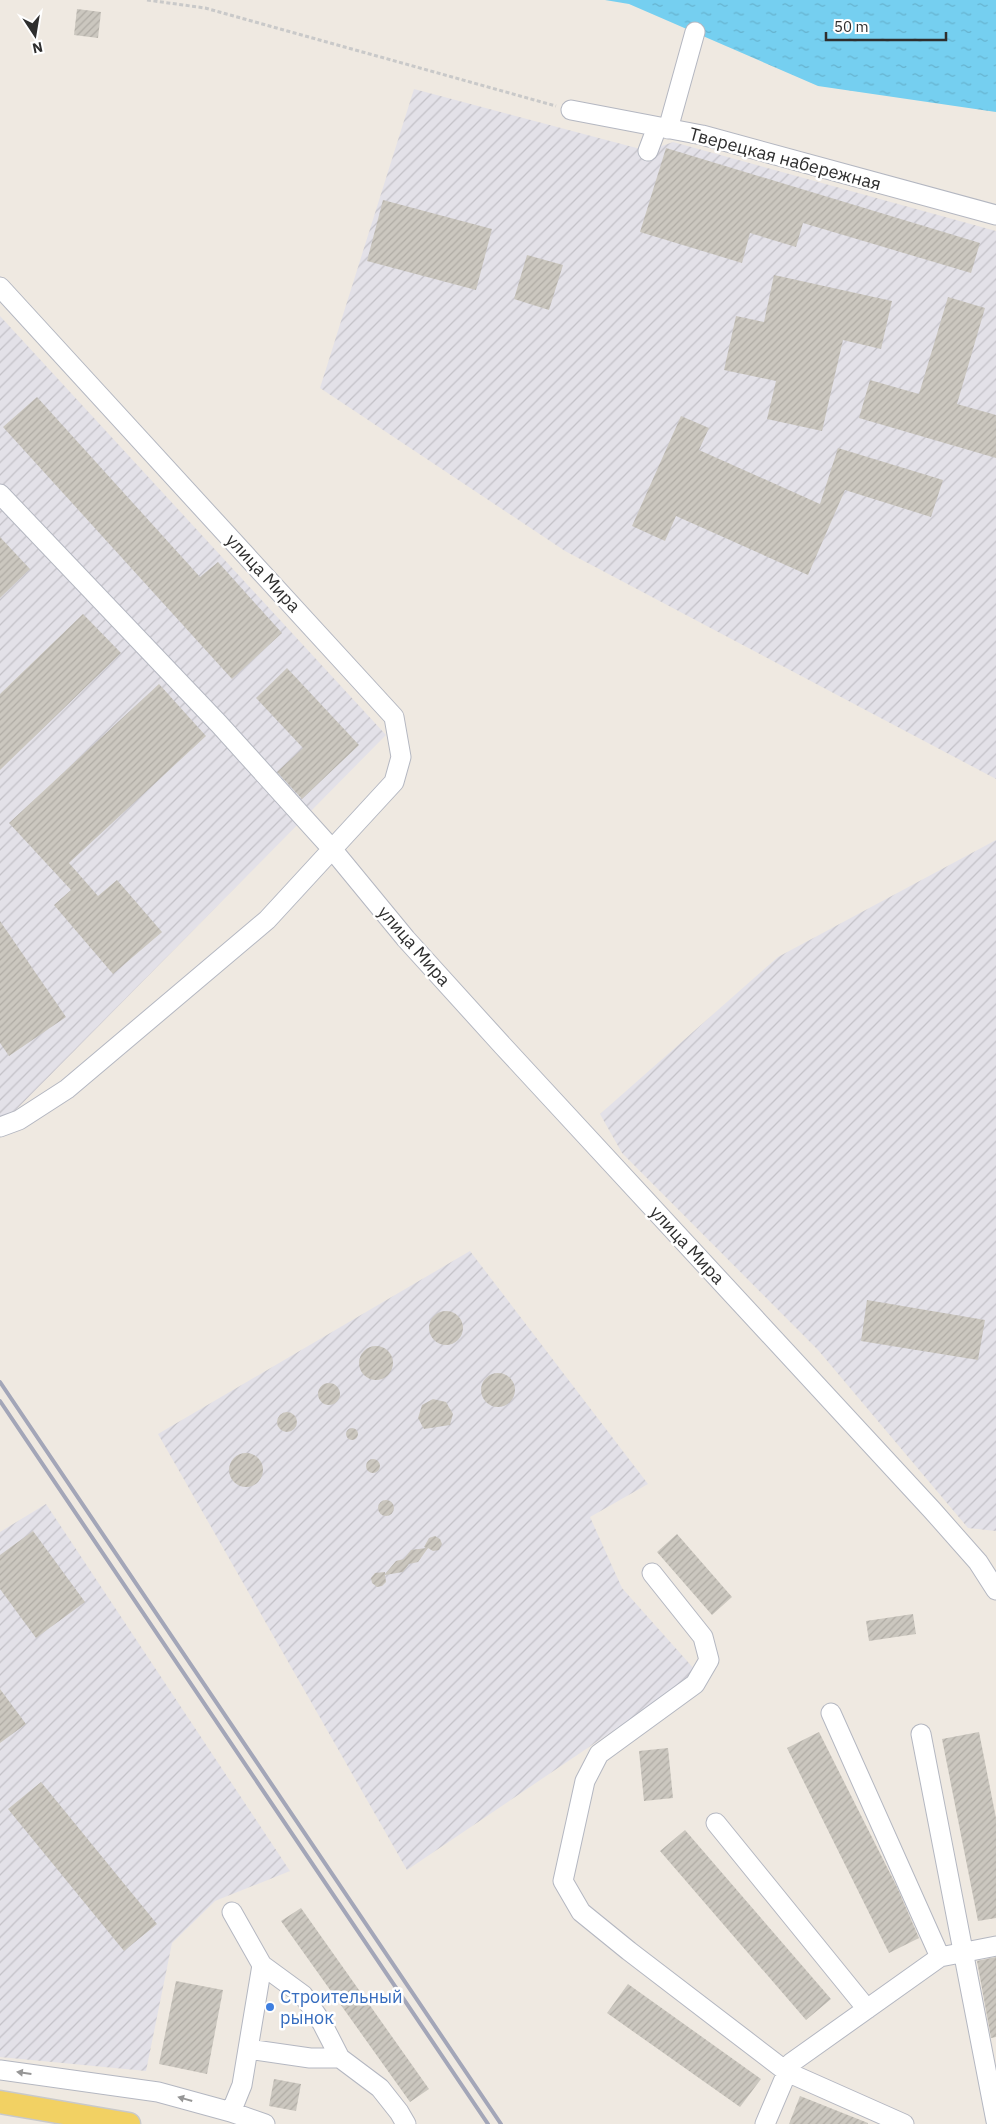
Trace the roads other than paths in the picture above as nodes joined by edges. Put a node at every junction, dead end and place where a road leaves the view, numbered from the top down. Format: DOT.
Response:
graph roads {
  1 [pos="695,32"];
  2 [pos="571,110"];
  3 [pos="662,128"];
  4 [pos="648,151"];
  5 [pos="996,215"];
  6 [pos="0,287"];
  7 [pos="0,494"];
  8 [pos="332,849"];
  9 [pos="0,1127"];
  10 [pos="652,1572"];
  11 [pos="996,1590"];
  12 [pos="831,1713"];
  13 [pos="921,1734"];
  14 [pos="716,1823"];
  15 [pos="232,1912"];
  16 [pos="996,1946"];
  17 [pos="963,1953"];
  18 [pos="940,1957"];
  19 [pos="262,1965"];
  20 [pos="867,2009"];
  21 [pos="248,2049"];
  22 [pos="340,2058"];
  23 [pos="0,2070"];
  24 [pos="787,2072"];
  25 [pos="0,2102"];
  26 [pos="232,2112"];
  27 [pos="996,2121"];
  28 [pos="129,2124"];
  29 [pos="265,2124"];
  30 [pos="406,2124"];
  31 [pos="765,2124"];
  32 [pos="904,2124"];
  1 -- 3 [label="street"];
  2 -- 3 [label="street, Тверецкая набережная"];
  3 -- 4 [label="street"];
  3 -- 5 [label="street, Тверецкая набережная"];
  6 -- 8 [label="street, улица Мира"];
  7 -- 8 [label="street"];
  8 -- 9 [label="street"];
  8 -- 11 [label="street, улица Мира"];
  10 -- 24 [label="street"];
  12 -- 18 [label="street"];
  13 -- 17 [label="street"];
  14 -- 20 [label="street"];
  15 -- 19 [label="street"];
  16 -- 17 [label="street"];
  17 -- 18 [label="street"];
  17 -- 27 [label="street"];
  18 -- 20 [label="street"];
  19 -- 21 [label="street"];
  19 -- 22 [label="street"];
  20 -- 24 [label="street"];
  21 -- 22 [label="street"];
  21 -- 26 [label="street"];
  22 -- 30 [label="street"];
  26 -- 23 [label="street, one-way"];
  24 -- 31 [label="street"];
  24 -- 32 [label="street"];
  25 -- 28 [label="main road"];
  26 -- 29 [label="street"];
}
